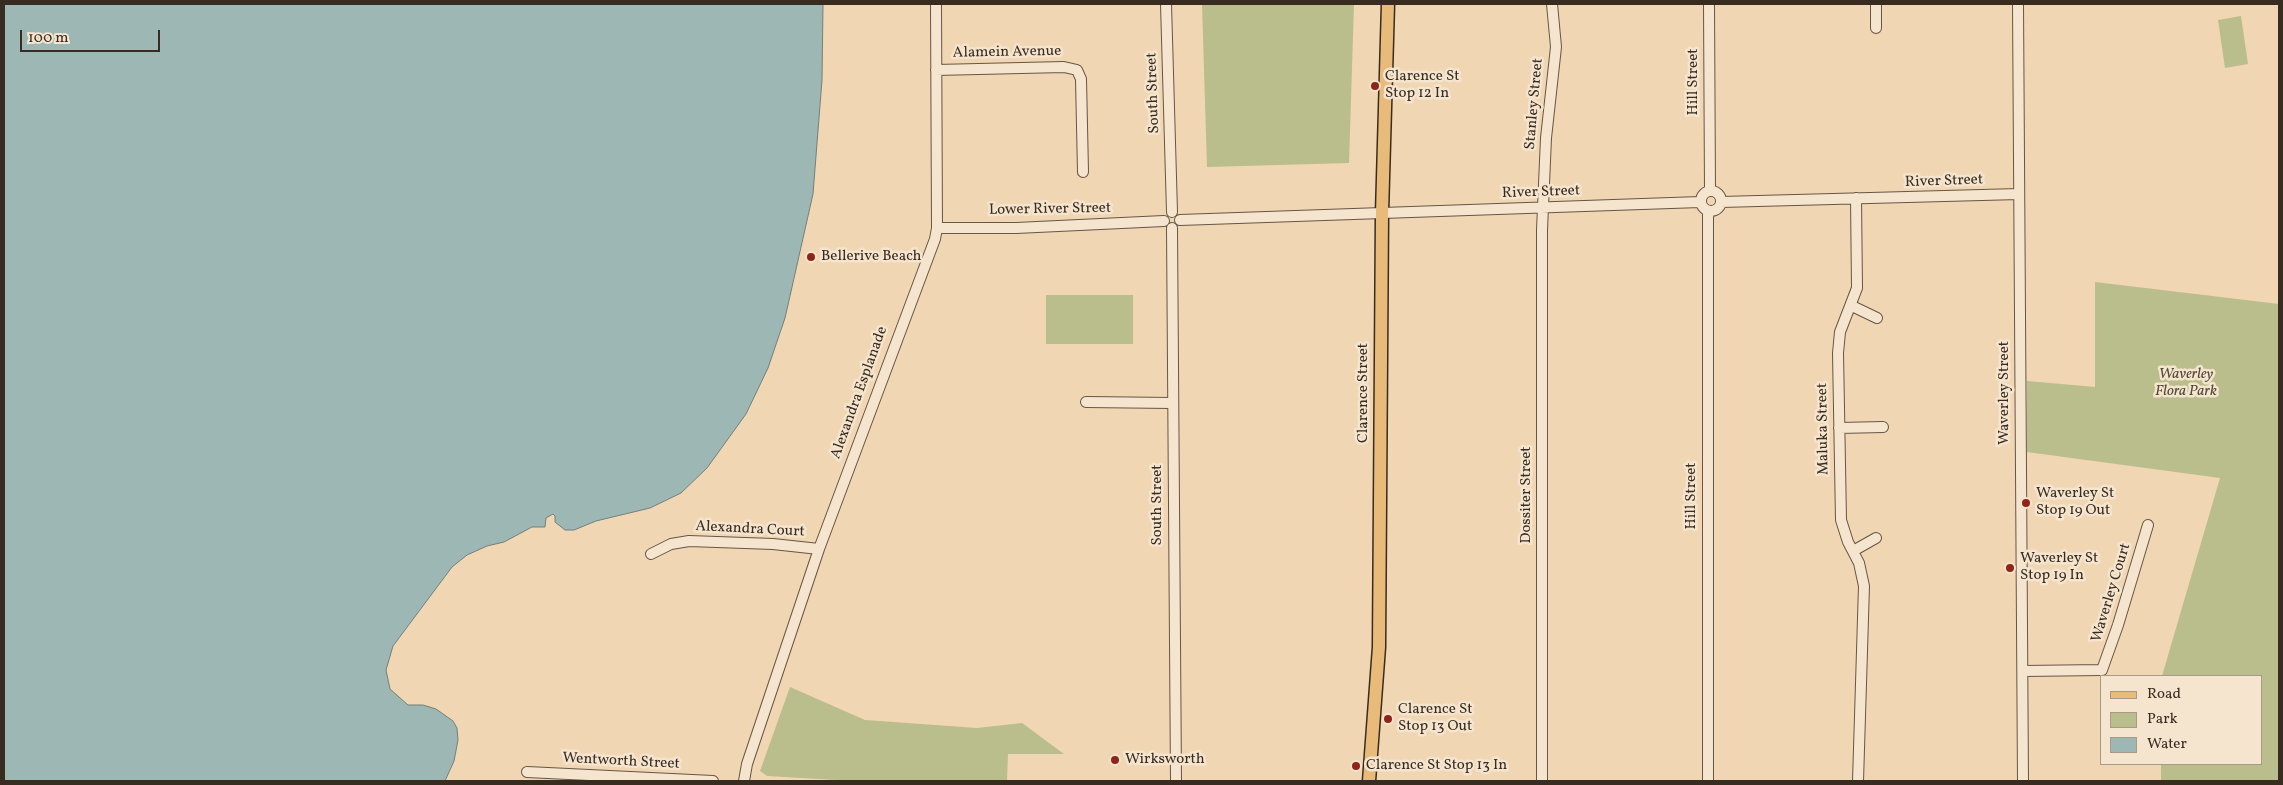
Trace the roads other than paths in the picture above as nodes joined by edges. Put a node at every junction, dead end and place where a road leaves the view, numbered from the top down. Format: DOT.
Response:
graph roads {
  1 [pos="936,4"];
  2 [pos="1166,4"];
  3 [pos="1388,4"];
  4 [pos="1552,4"];
  5 [pos="1709,4"];
  6 [pos="1876,4"];
  7 [pos="2018,4"];
  8 [pos="1876,28"];
  9 [pos="936,70"];
  10 [pos="1083,172"];
  11 [pos="1710,191"];
  12 [pos="2019,194"];
  13 [pos="1856,198"];
  14 [pos="1700,202"];
  15 [pos="1721,202"];
  16 [pos="1543,208"];
  17 [pos="1708,211"];
  18 [pos="1172,212"];
  19 [pos="1382,213"];
  20 [pos="1180,220"];
  21 [pos="1168,224"];
  22 [pos="937,228"];
  23 [pos="1852,306"];
  24 [pos="1877,318"];
  25 [pos="1086,402"];
  26 [pos="1172,403"];
  27 [pos="1883,427"];
  28 [pos="1839,428"];
  29 [pos="2148,525"];
  30 [pos="1876,538"];
  31 [pos="819,549"];
  32 [pos="1853,551"];
  33 [pos="652,554"];
  34 [pos="2023,671"];
  35 [pos="2102,673"];
  36 [pos="527,772"];
  37 [pos="684,780"];
  38 [pos="713,781"];
  39 [pos="744,781"];
  40 [pos="1176,781"];
  41 [pos="1369,781"];
  42 [pos="1542,781"];
  43 [pos="1708,781"];
  44 [pos="1858,781"];
  45 [pos="2023,781"];
  1 -- 9 [label="street, Alexandra Esplanade"];
  2 -- 18 [label="street, South Street"];
  3 -- 19 [label="main road, Clarence Street"];
  4 -- 16 [label="street, Stanley Street"];
  5 -- 11 [label="street, Hill Street"];
  6 -- 8 [label="street"];
  7 -- 12 [label="street, Waverley Street"];
  9 -- 10 [label="street, Alamein Avenue"];
  9 -- 22 [label="street, Alexandra Esplanade"];
  11 -- 14 [label="street"];
  11 -- 15 [label="street"];
  12 -- 13 [label="street, River Street"];
  12 -- 34 [label="street, Waverley Street"];
  13 -- 15 [label="street, River Street"];
  13 -- 23 [label="street, Maluka Street"];
  14 -- 16 [label="street, River Street"];
  14 -- 17 [label="street"];
  15 -- 17 [label="street"];
  16 -- 19 [label="street, River Street"];
  16 -- 42 [label="street, Dossiter Street"];
  17 -- 43 [label="street, Hill Street"];
  18 -- 20 [label="street"];
  18 -- 21 [label="street"];
  19 -- 20 [label="street"];
  19 -- 41 [label="main road, Clarence Street"];
  20 -- 21 [label="street"];
  21 -- 22 [label="street, Lower River Street"];
  21 -- 26 [label="street, South Street"];
  22 -- 31 [label="street, Alexandra Esplanade"];
  23 -- 24 [label="street"];
  23 -- 28 [label="street, Maluka Street"];
  25 -- 26 [label="street"];
  26 -- 40 [label="street, South Street"];
  27 -- 28 [label="street"];
  28 -- 32 [label="street, Maluka Street"];
  29 -- 35 [label="street, Waverley Court"];
  30 -- 32 [label="street"];
  31 -- 33 [label="street, Alexandra Court"];
  31 -- 39 [label="street, Alexandra Esplanade"];
  32 -- 44 [label="street, Maluka Street"];
  34 -- 35 [label="street, Waverley Court"];
  34 -- 45 [label="street, Waverley Street"];
  36 -- 37 [label="street, Wentworth Street"];
  37 -- 38 [label="street, Wentworth Street"];
}
